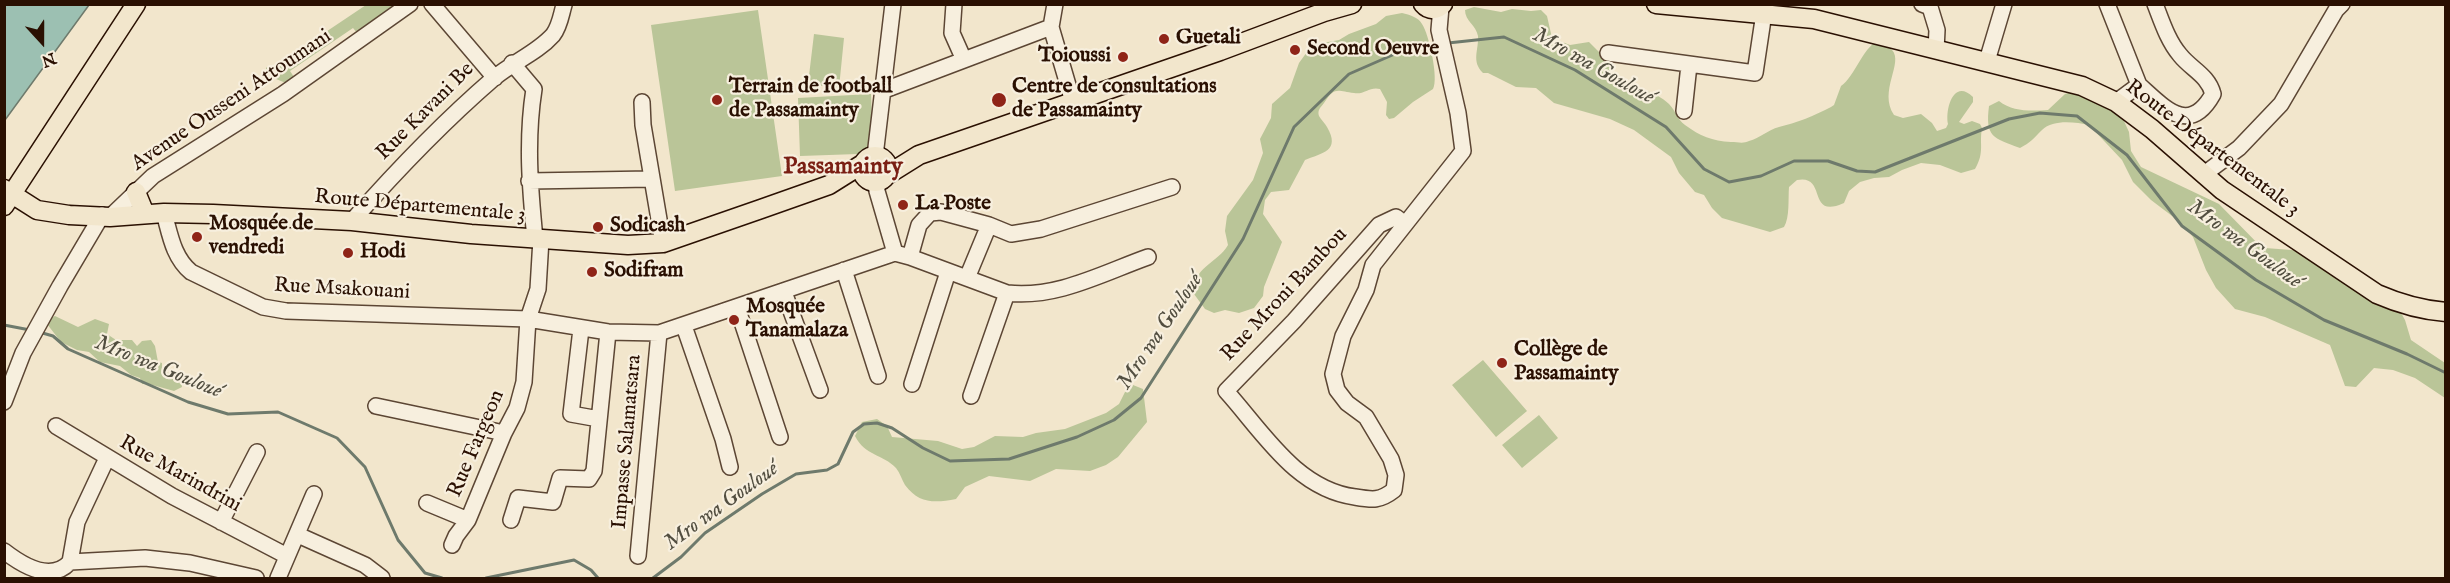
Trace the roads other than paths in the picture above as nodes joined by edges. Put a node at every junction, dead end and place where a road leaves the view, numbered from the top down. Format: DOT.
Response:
graph roads {
  1 [pos="136,4"];
  2 [pos="410,4"];
  3 [pos="432,4"];
  4 [pos="893,4"];
  5 [pos="954,4"];
  6 [pos="1055,4"];
  7 [pos="1922,4"];
  8 [pos="2004,4"];
  9 [pos="2107,4"];
  10 [pos="2155,4"];
  11 [pos="2342,4"];
  12 [pos="564,5"];
  13 [pos="1348,5"];
  14 [pos="1665,5"];
  15 [pos="1437,6"];
  16 [pos="1740,8"];
  17 [pos="1814,12"];
  18 [pos="1764,13"];
  19 [pos="1051,27"];
  20 [pos="1936,50"];
  21 [pos="1608,53"];
  22 [pos="964,60"];
  23 [pos="1987,61"];
  24 [pos="512,63"];
  25 [pos="1689,65"];
  26 [pos="495,78"];
  27 [pos="2139,85"];
  28 [pos="882,91"];
  29 [pos="642,102"];
  30 [pos="1073,102"];
  31 [pos="2116,102"];
  32 [pos="1684,111"];
  33 [pos="876,169"];
  34 [pos="2203,175"];
  35 [pos="651,179"];
  36 [pos="530,181"];
  37 [pos="1172,187"];
  38 [pos="136,192"];
  39 [pos="7,193"];
  40 [pos="145,213"];
  41 [pos="164,213"];
  42 [pos="106,216"];
  43 [pos="352,221"];
  44 [pos="1404,224"];
  45 [pos="988,225"];
  46 [pos="538,239"];
  47 [pos="663,243"];
  48 [pos="895,254"];
  49 [pos="910,257"];
  50 [pos="1148,257"];
  51 [pos="844,270"];
  52 [pos="948,272"];
  53 [pos="967,278"];
  54 [pos="784,292"];
  55 [pos="1007,293"];
  56 [pos="737,308"];
  57 [pos="2445,312"];
  58 [pos="528,319"];
  59 [pos="684,326"];
  60 [pos="581,329"];
  61 [pos="608,332"];
  62 [pos="659,333"];
  63 [pos="878,376"];
  64 [pos="912,384"];
  65 [pos="820,390"];
  66 [pos="971,396"];
  67 [pos="4,402"];
  68 [pos="376,406"];
  69 [pos="599,418"];
  70 [pos="56,426"];
  71 [pos="504,433"];
  72 [pos="780,437"];
  73 [pos="257,452"];
  74 [pos="107,458"];
  75 [pos="730,467"];
  76 [pos="314,494"];
  77 [pos="427,503"];
  78 [pos="468,520"];
  79 [pos="511,520"];
  80 [pos="221,522"];
  81 [pos="298,535"];
  82 [pos="452,545"];
  83 [pos="4,551"];
  84 [pos="286,556"];
  85 [pos="638,556"];
  86 [pos="70,562"];
  87 [pos="35,574"];
  88 [pos="256,579"];
  89 [pos="278,579"];
  90 [pos="382,579"];
  1 -- 39 [label="main road"];
  2 -- 38 [label="street, Avenue Ousseni Attoumani"];
  3 -- 26 [label="street, Rue Kavani Be"];
  4 -- 28 [label="street"];
  5 -- 22 [label="street"];
  6 -- 19 [label="street"];
  7 -- 20 [label="street"];
  8 -- 23 [label="street"];
  9 -- 27 [label="street"];
  10 -- 27 [label="street"];
  11 -- 34 [label="street"];
  12 -- 24 [label="street"];
  13 -- 30 [label="main road, Route Départementale 3"];
  14 -- 16 [label="main road, Route Départementale 3"];
  15 -- 44 [label="street"];
  16 -- 18 [label="main road, Route Départementale 3"];
  17 -- 18 [label="main road, Route Départementale 3"];
  17 -- 20 [label="main road, Route Départementale 3"];
  18 -- 25 [label="street"];
  19 -- 22 [label="street"];
  19 -- 30 [label="street"];
  20 -- 23 [label="main road, Route Départementale 3"];
  21 -- 25 [label="street"];
  22 -- 28 [label="street"];
  23 -- 31 [label="main road, Route Départementale 3"];
  24 -- 26 [label="street"];
  24 -- 36 [label="street, Rue Fargeon"];
  25 -- 32 [label="street"];
  26 -- 43 [label="street, Rue Kavani Be"];
  27 -- 31 [label="street"];
  28 -- 33 [label="street"];
  29 -- 35 [label="street"];
  30 -- 33 [label="main road, Route Départementale 3"];
  31 -- 34 [label="main road, Route Départementale 3"];
  33 -- 47 [label="main road, Route Départementale 3"];
  33 -- 48 [label="street"];
  34 -- 57 [label="main road, Route Départementale 3"];
  35 -- 36 [label="street"];
  35 -- 47 [label="street"];
  36 -- 46 [label="street, Rue Fargeon"];
  37 -- 45 [label="street"];
  38 -- 40 [label="main road"];
  38 -- 42 [label="street, Avenue Ousseni Attoumani"];
  39 -- 42 [label="main road, Route Départementale 3"];
  40 -- 41 [label="main road, Route Départementale 3"];
  40 -- 42 [label="main road, Route Départementale 3"];
  41 -- 43 [label="main road, Route Départementale 3"];
  41 -- 58 [label="street, Rue Msakouani"];
  42 -- 67 [label="street, Avenue Ousseni Attoumani"];
  43 -- 46 [label="main road, Route Départementale 3"];
  44 -- 44 [label="street, Rue Mroni Bambou"];
  45 -- 49 [label="street"];
  45 -- 53 [label="street"];
  46 -- 47 [label="main road, Route Départementale 3"];
  46 -- 58 [label="street, Rue Fargeon"];
  48 -- 49 [label="street"];
  48 -- 51 [label="street, Rue Msakouani"];
  49 -- 52 [label="street"];
  50 -- 55 [label="street"];
  51 -- 54 [label="street, Rue Msakouani"];
  51 -- 63 [label="street"];
  52 -- 53 [label="street"];
  52 -- 64 [label="street"];
  53 -- 55 [label="street"];
  54 -- 56 [label="street, Rue Msakouani"];
  54 -- 65 [label="street"];
  55 -- 66 [label="street"];
  56 -- 59 [label="street, Rue Msakouani"];
  56 -- 72 [label="street"];
  58 -- 60 [label="street, Rue Msakouani"];
  58 -- 71 [label="street, Rue Fargeon"];
  59 -- 62 [label="street, Rue Msakouani"];
  59 -- 75 [label="street"];
  60 -- 61 [label="street, Rue Msakouani"];
  60 -- 69 [label="street"];
  61 -- 62 [label="street, Rue Msakouani"];
  61 -- 69 [label="street"];
  62 -- 85 [label="street, Impasse Salamatsara"];
  68 -- 71 [label="street"];
  69 -- 79 [label="street"];
  70 -- 74 [label="street, Rue Marindrini"];
  71 -- 78 [label="street, Rue Fargeon"];
  73 -- 80 [label="street"];
  74 -- 80 [label="street, Rue Marindrini"];
  74 -- 86 [label="street"];
  76 -- 81 [label="street"];
  77 -- 78 [label="street"];
  78 -- 82 [label="street, Rue Fargeon"];
  80 -- 84 [label="street, Rue Marindrini"];
  81 -- 84 [label="street"];
  81 -- 90 [label="street"];
  83 -- 87 [label="street"];
  84 -- 89 [label="street"];
  86 -- 87 [label="street"];
  86 -- 88 [label="street"];
}
